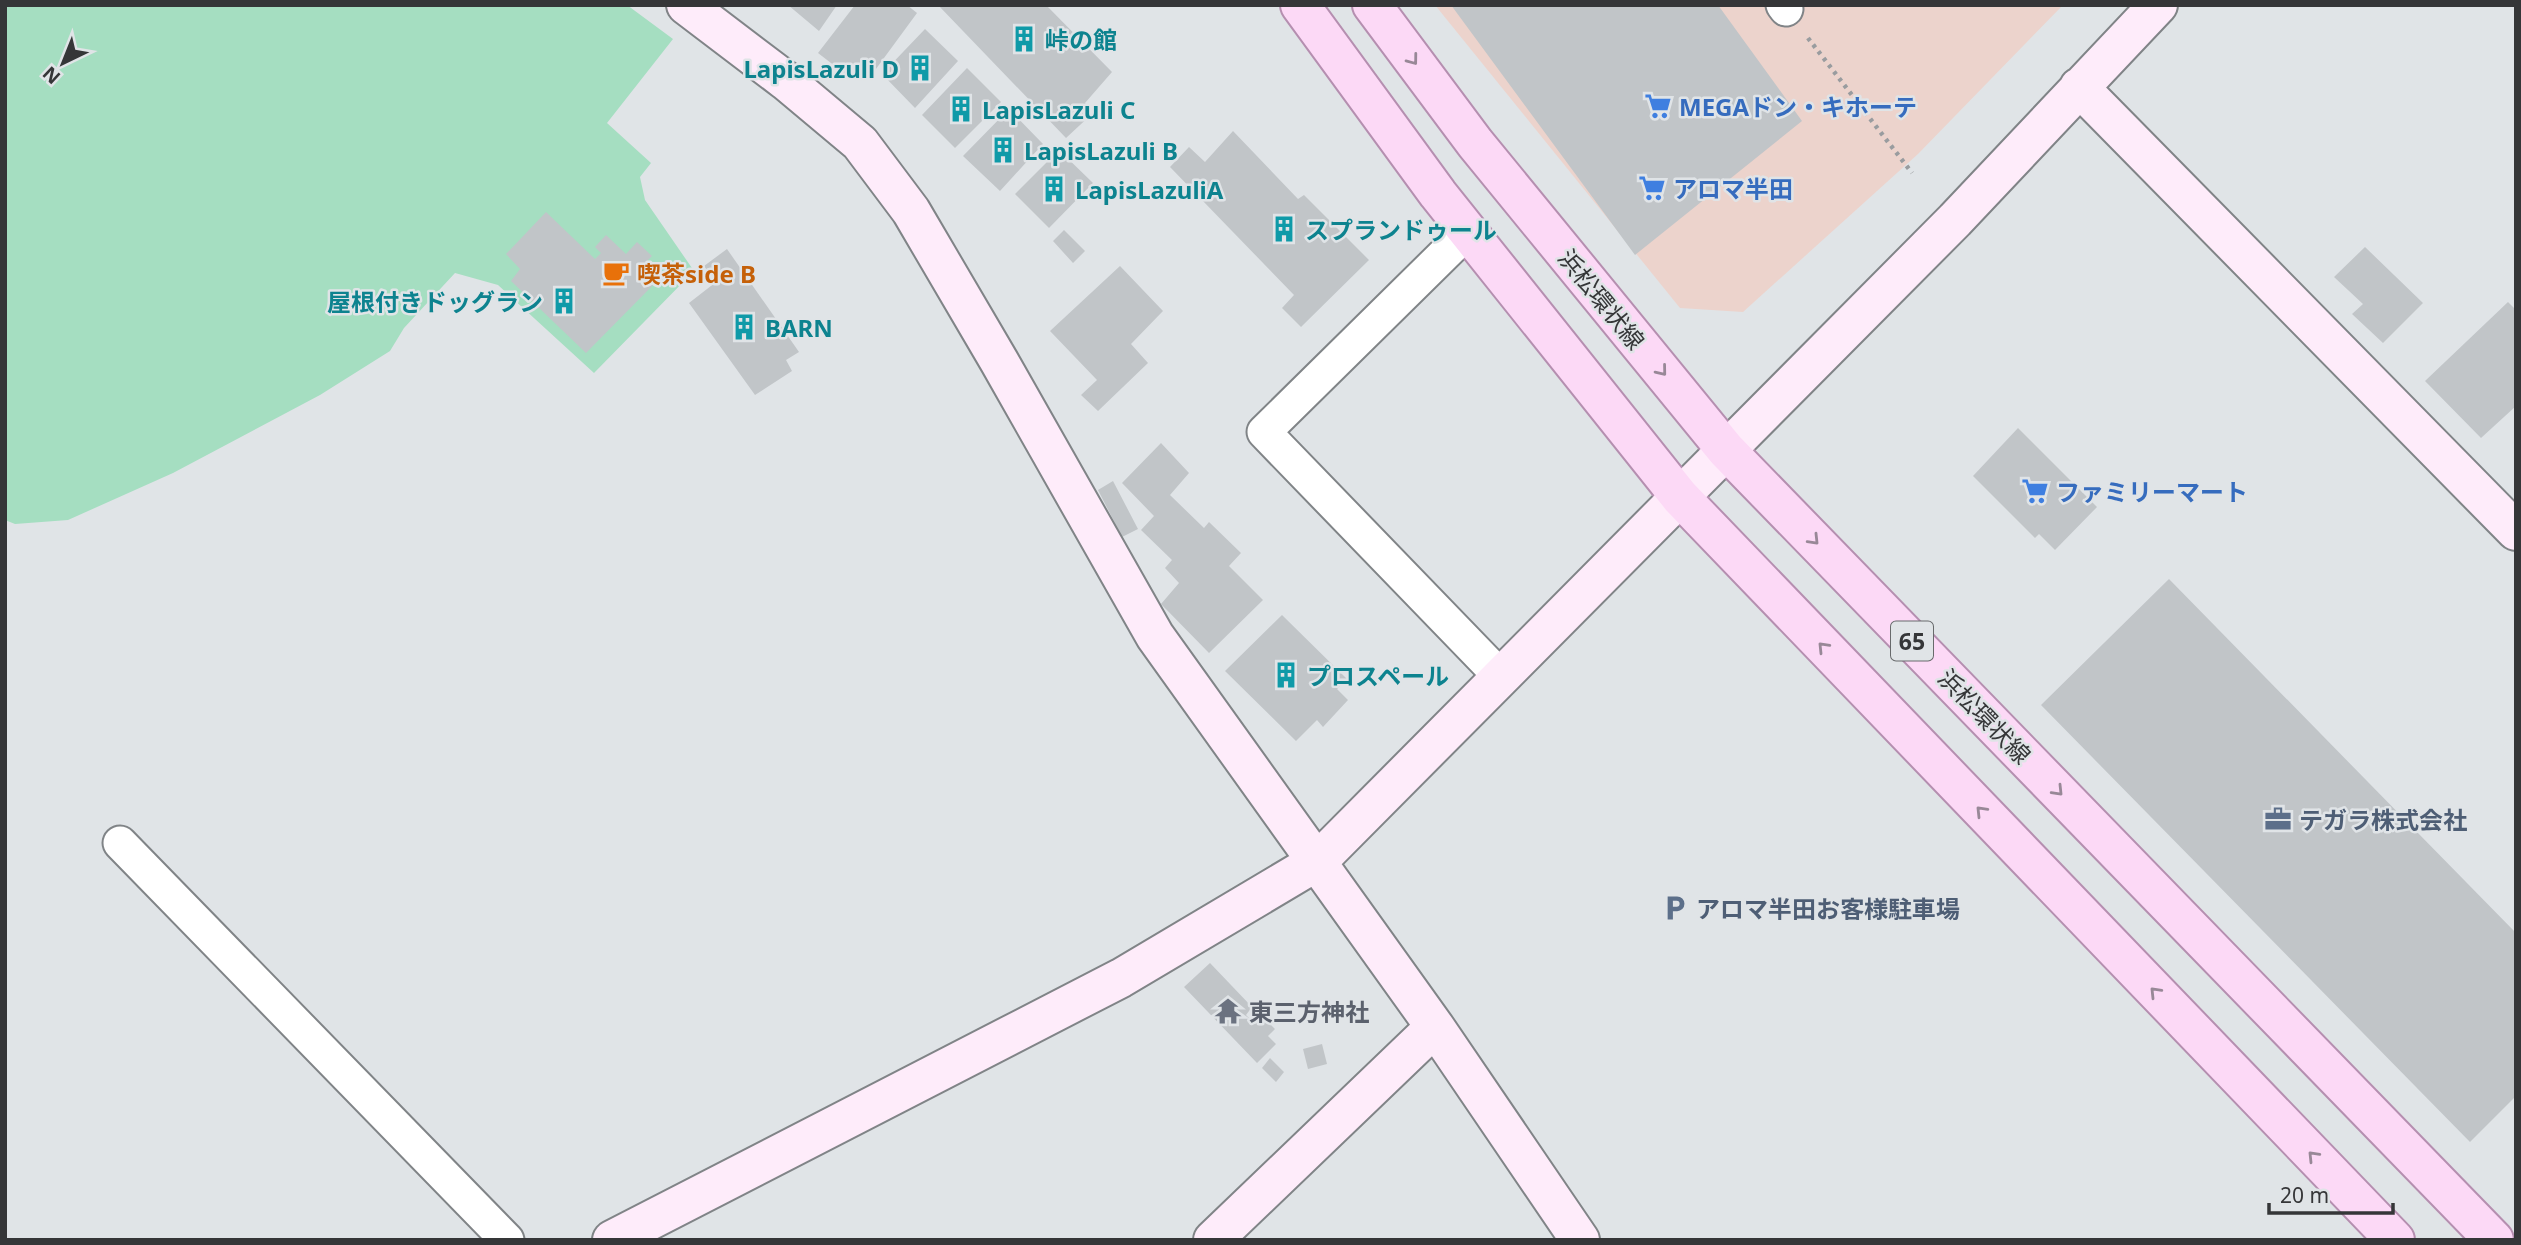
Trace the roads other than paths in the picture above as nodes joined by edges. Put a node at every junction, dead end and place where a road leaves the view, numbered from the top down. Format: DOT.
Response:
graph roads {
  1 [pos="686,5"];
  2 [pos="1300,5"];
  3 [pos="1372,5"];
  4 [pos="2158,5"];
  5 [pos="2078,87"];
  6 [pos="1468,231"];
  7 [pos="1726,450"];
  8 [pos="1679,497"];
  9 [pos="2516,531"];
  10 [pos="1501,677"];
  11 [pos="120,843"];
  12 [pos="1318,861"];
  13 [pos="1435,1027"];
  14 [pos="508,1240"];
  15 [pos="612,1240"];
  16 [pos="1213,1240"];
  17 [pos="1580,1240"];
  18 [pos="2395,1240"];
  19 [pos="2494,1240"];
  1 -- 12 [label="street"];
  2 -- 6 [label="main road"];
  3 -- 7 [label="main road, 浜松環状線 / 65, one-way"];
  4 -- 5 [label="street"];
  5 -- 7 [label="street"];
  5 -- 9 [label="street"];
  6 -- 8 [label="main road"];
  6 -- 10 [label="street"];
  7 -- 8 [label="street"];
  7 -- 19 [label="main road, 浜松環状線 / 65, one-way"];
  8 -- 10 [label="street"];
  18 -- 8 [label="main road, one-way"];
  10 -- 12 [label="street"];
  11 -- 14 [label="street"];
  12 -- 13 [label="street"];
  12 -- 15 [label="street"];
  13 -- 16 [label="street"];
  13 -- 17 [label="street"];
}
